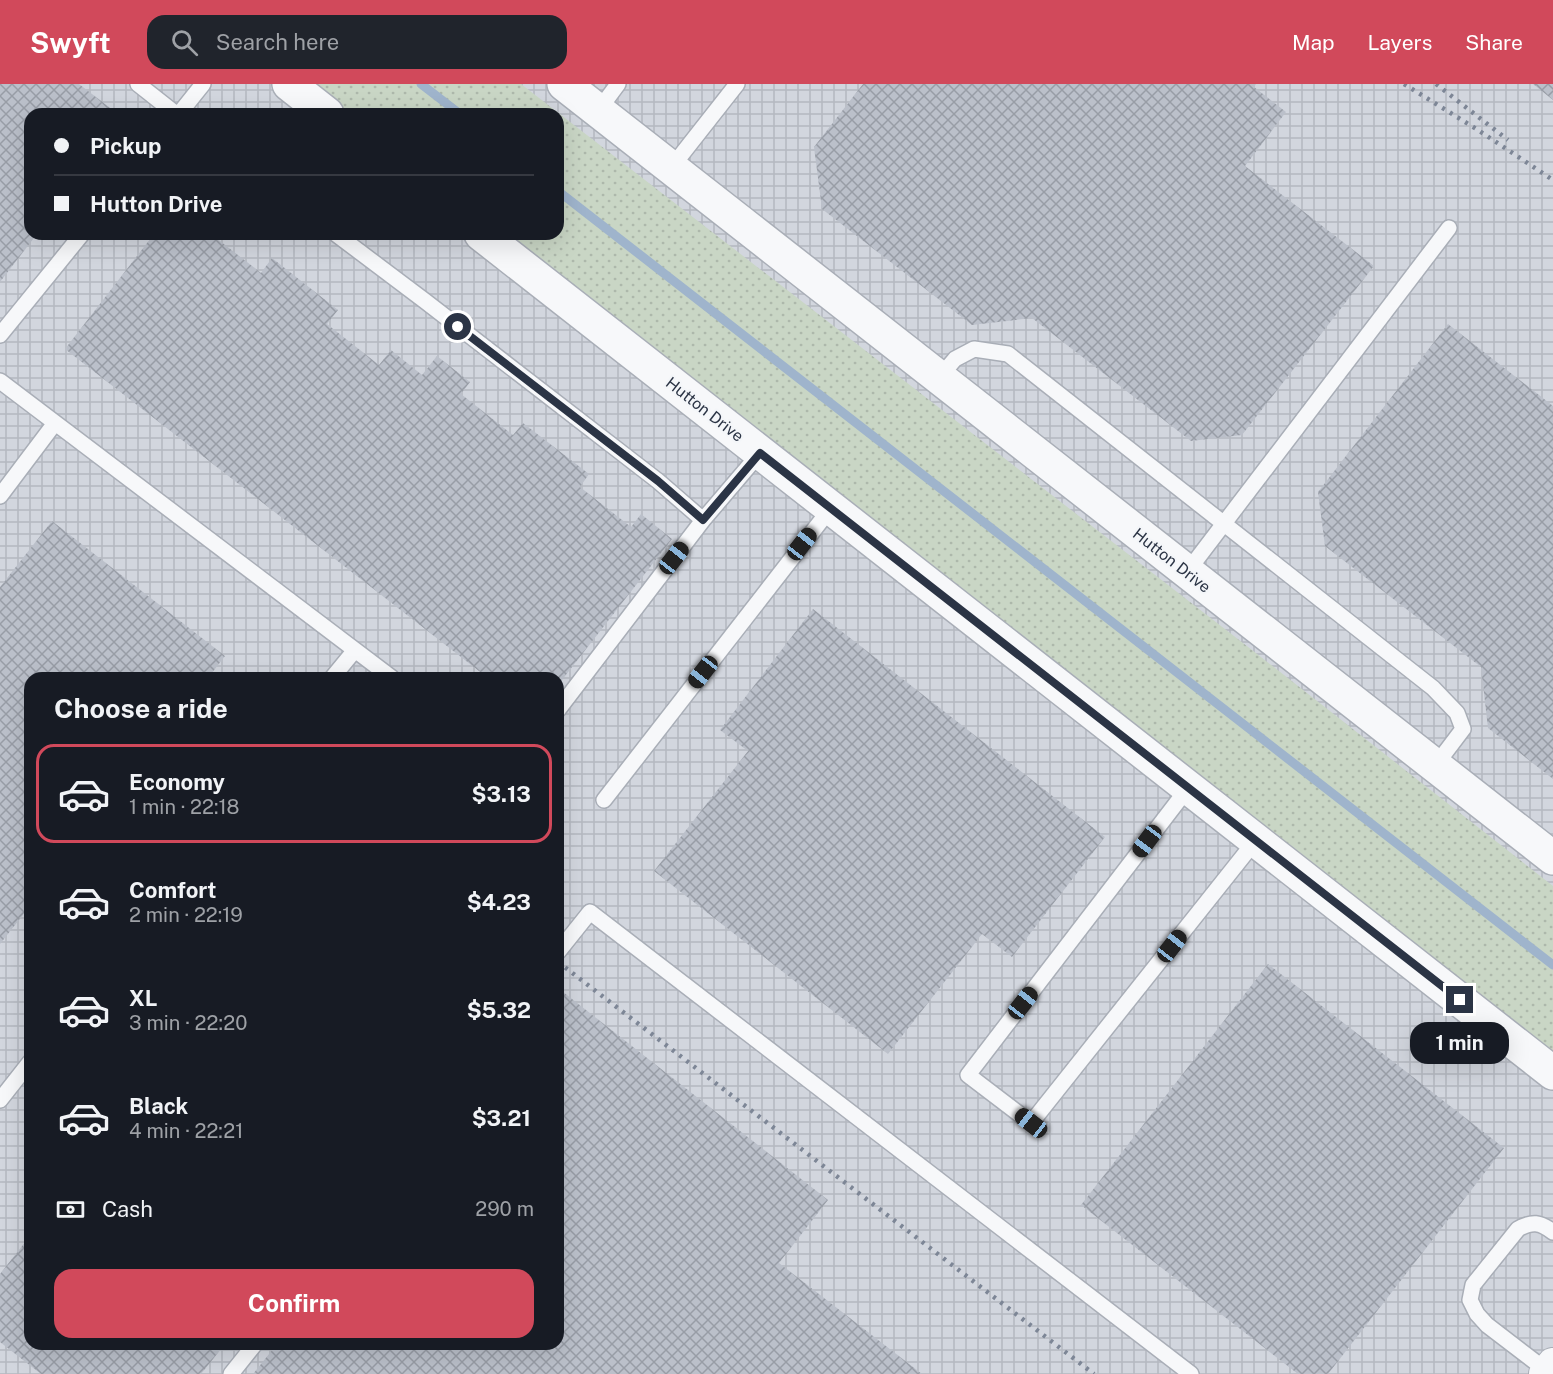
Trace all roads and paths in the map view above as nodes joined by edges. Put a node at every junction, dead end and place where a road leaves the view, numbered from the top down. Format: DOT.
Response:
graph roads {
  1 [pos="138,84"];
  2 [pos="203,84"];
  3 [pos="289,84"];
  4 [pos="564,84"];
  5 [pos="618,84"];
  6 [pos="737,84"];
  7 [pos="169,108"];
  8 [pos="182,108"];
  9 [pos="319,108"];
  10 [pos="598,111"];
  11 [pos="671,168"];
  12 [pos="1449,228"];
  13 [pos="77,240"];
  14 [pos="344,240"];
  15 [pos="489,240"];
  16 [pos="0,336"];
  17 [pos="939,378"];
  18 [pos="0,381"];
  19 [pos="55,423"];
  20 [pos="760,453"];
  21 [pos="0,495"];
  22 [pos="831,508"];
  23 [pos="703,520"];
  24 [pos="1224,524"];
  25 [pos="1187,572"];
  26 [pos="355,650"];
  27 [pos="337,672"];
  28 [pos="384,672"];
  29 [pos="564,702"];
  30 [pos="1435,766"];
  31 [pos="1188,788"];
  32 [pos="604,800"];
  33 [pos="1256,840"];
  34 [pos="1553,858"];
  35 [pos="564,944"];
  36 [pos="24,1070"];
  37 [pos="1553,1073"];
  38 [pos="0,1100"];
  39 [pos="1553,1232"];
  40 [pos="250,1350"];
  41 [pos="1548,1369"];
  42 [pos="231,1374"];
  43 [pos="1191,1374"];
  1 -- 7 [label="lane"];
  2 -- 8 [label="lane"];
  3 -- 9 [label="street"];
  4 -- 10 [label="street, Hutton Drive"];
  5 -- 10 [label="lane"];
  6 -- 11 [label="lane"];
  10 -- 11 [label="street, Hutton Drive"];
  11 -- 17 [label="street, Hutton Drive"];
  12 -- 24 [label="lane"];
  13 -- 16 [label="lane"];
  14 -- 23 [label="lane"];
  15 -- 20 [label="street, Hutton Drive"];
  17 -- 24 [label="lane"];
  17 -- 25 [label="street, Hutton Drive"];
  18 -- 19 [label="lane"];
  19 -- 21 [label="lane"];
  19 -- 26 [label="lane"];
  20 -- 22 [label="street, Hutton Drive"];
  20 -- 23 [label="lane"];
  22 -- 31 [label="street, Hutton Drive"];
  22 -- 32 [label="lane"];
  23 -- 29 [label="lane"];
  24 -- 25 [label="lane"];
  24 -- 30 [label="lane"];
  25 -- 30 [label="street, Hutton Drive"];
  26 -- 27 [label="lane"];
  26 -- 28 [label="lane"];
  30 -- 34 [label="street, Hutton Drive"];
  31 -- 33 [label="street, Hutton Drive"];
  31 -- 33 [label="lane"];
  33 -- 37 [label="street, Hutton Drive"];
  35 -- 43 [label="lane"];
  36 -- 38 [label="lane"];
  39 -- 41 [label="lane"];
  40 -- 42 [label="lane"];
}
